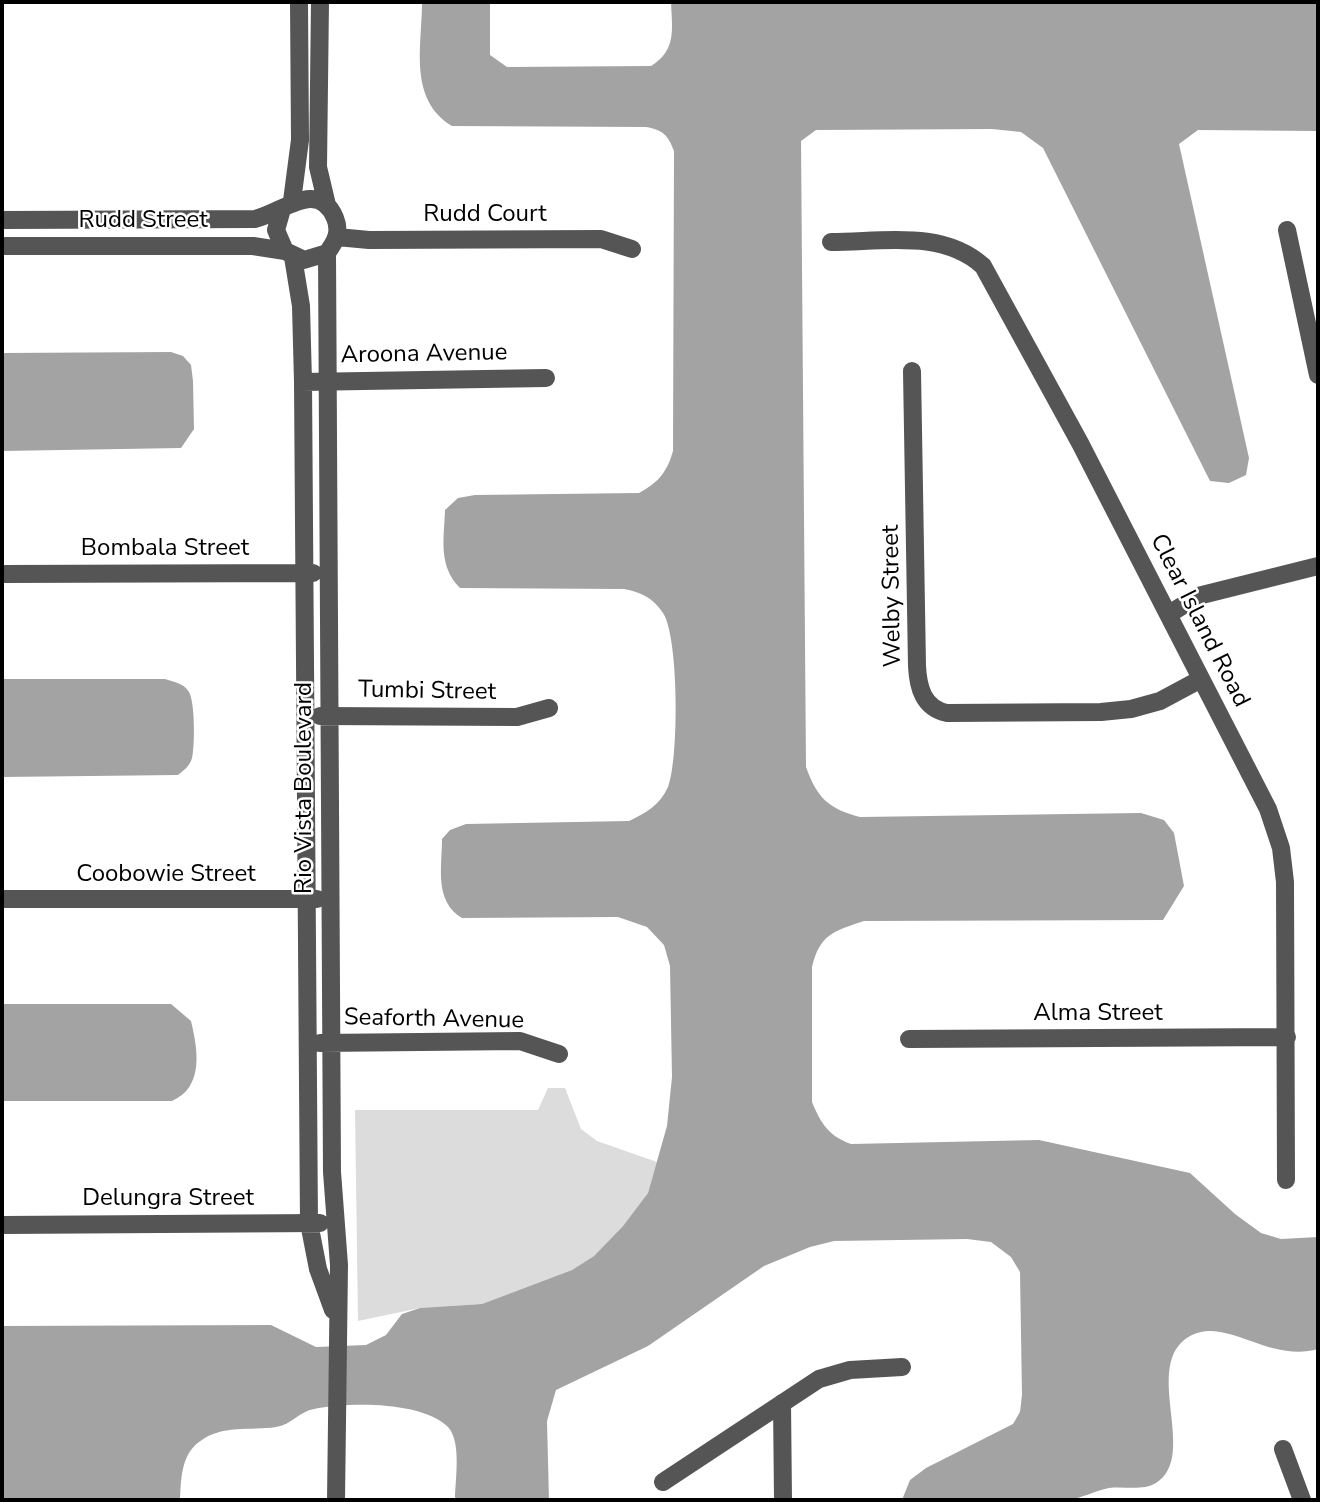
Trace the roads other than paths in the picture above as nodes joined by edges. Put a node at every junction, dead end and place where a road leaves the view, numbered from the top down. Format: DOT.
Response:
graph roads {
  1 [pos="299,2"];
  2 [pos="320,2"];
  3 [pos="287,205"];
  4 [pos="327,205"];
  5 [pos="2,220"];
  6 [pos="1287,230"];
  7 [pos="337,237"];
  8 [pos="831,242"];
  9 [pos="2,246"];
  10 [pos="632,249"];
  11 [pos="327,253"];
  12 [pos="289,254"];
  13 [pos="912,371"];
  14 [pos="1318,375"];
  15 [pos="547,379"];
  16 [pos="328,381"];
  17 [pos="303,382"];
  18 [pos="1318,566"];
  19 [pos="328,573"];
  20 [pos="2,574"];
  21 [pos="303,574"];
  22 [pos="1169,614"];
  23 [pos="1201,679"];
  24 [pos="549,708"];
  25 [pos="329,715"];
  26 [pos="304,717"];
  27 [pos="305,899"];
  28 [pos="331,899"];
  29 [pos="2,900"];
  30 [pos="1287,1037"];
  31 [pos="909,1039"];
  32 [pos="332,1042"];
  33 [pos="306,1043"];
  34 [pos="559,1054"];
  35 [pos="1286,1180"];
  36 [pos="309,1223"];
  37 [pos="334,1223"];
  38 [pos="2,1225"];
  39 [pos="337,1321"];
  40 [pos="902,1367"];
  41 [pos="782,1404"];
  42 [pos="1283,1449"];
  43 [pos="663,1482"];
  44 [pos="336,1500"];
  45 [pos="783,1500"];
  46 [pos="1302,1500"];
  1 -- 3 [label="street"];
  2 -- 4 [label="street"];
  3 -- 4 [label="street"];
  3 -- 5 [label="street, Rudd Street"];
  3 -- 12 [label="street"];
  4 -- 7 [label="street"];
  6 -- 14 [label="street"];
  7 -- 10 [label="street, Rudd Court"];
  7 -- 11 [label="street"];
  8 -- 22 [label="street, Clear Island Road"];
  9 -- 12 [label="street, Rudd Street"];
  11 -- 12 [label="street"];
  11 -- 16 [label="street, Rio Vista Boulevard"];
  12 -- 17 [label="street, Rio Vista Boulevard"];
  13 -- 23 [label="street, Welby Street"];
  15 -- 16 [label="street, Aroona Avenue"];
  16 -- 17 [label="street, Aroona Avenue"];
  16 -- 19 [label="street, Rio Vista Boulevard"];
  17 -- 21 [label="street, Rio Vista Boulevard"];
  18 -- 22 [label="street"];
  19 -- 21 [label="street, Bombala Street"];
  19 -- 25 [label="street, Rio Vista Boulevard"];
  20 -- 21 [label="street, Bombala Street"];
  21 -- 26 [label="street, Rio Vista Boulevard"];
  22 -- 23 [label="street, Clear Island Road"];
  23 -- 30 [label="street, Clear Island Road"];
  24 -- 25 [label="street, Tumbi Street"];
  25 -- 26 [label="street, Tumbi Street"];
  25 -- 28 [label="street, Rio Vista Boulevard"];
  26 -- 27 [label="street, Rio Vista Boulevard"];
  27 -- 28 [label="street, Coobowie Street"];
  27 -- 29 [label="street, Coobowie Street"];
  27 -- 33 [label="street, Rio Vista Boulevard"];
  28 -- 32 [label="street, Rio Vista Boulevard"];
  30 -- 31 [label="street, Alma Street"];
  30 -- 35 [label="street, Clear Island Road"];
  32 -- 33 [label="street, Seaforth Avenue"];
  32 -- 34 [label="street, Seaforth Avenue"];
  32 -- 37 [label="street, Rio Vista Boulevard"];
  33 -- 36 [label="street, Rio Vista Boulevard"];
  36 -- 37 [label="street, Delungra Street"];
  36 -- 38 [label="street, Delungra Street"];
  36 -- 39 [label="street, Rio Vista Boulevard"];
  37 -- 39 [label="street, Rio Vista Boulevard"];
  39 -- 44 [label="street, Rio Vista Boulevard"];
  40 -- 41 [label="street"];
  41 -- 43 [label="street"];
  41 -- 45 [label="street"];
  42 -- 46 [label="street"];
}
